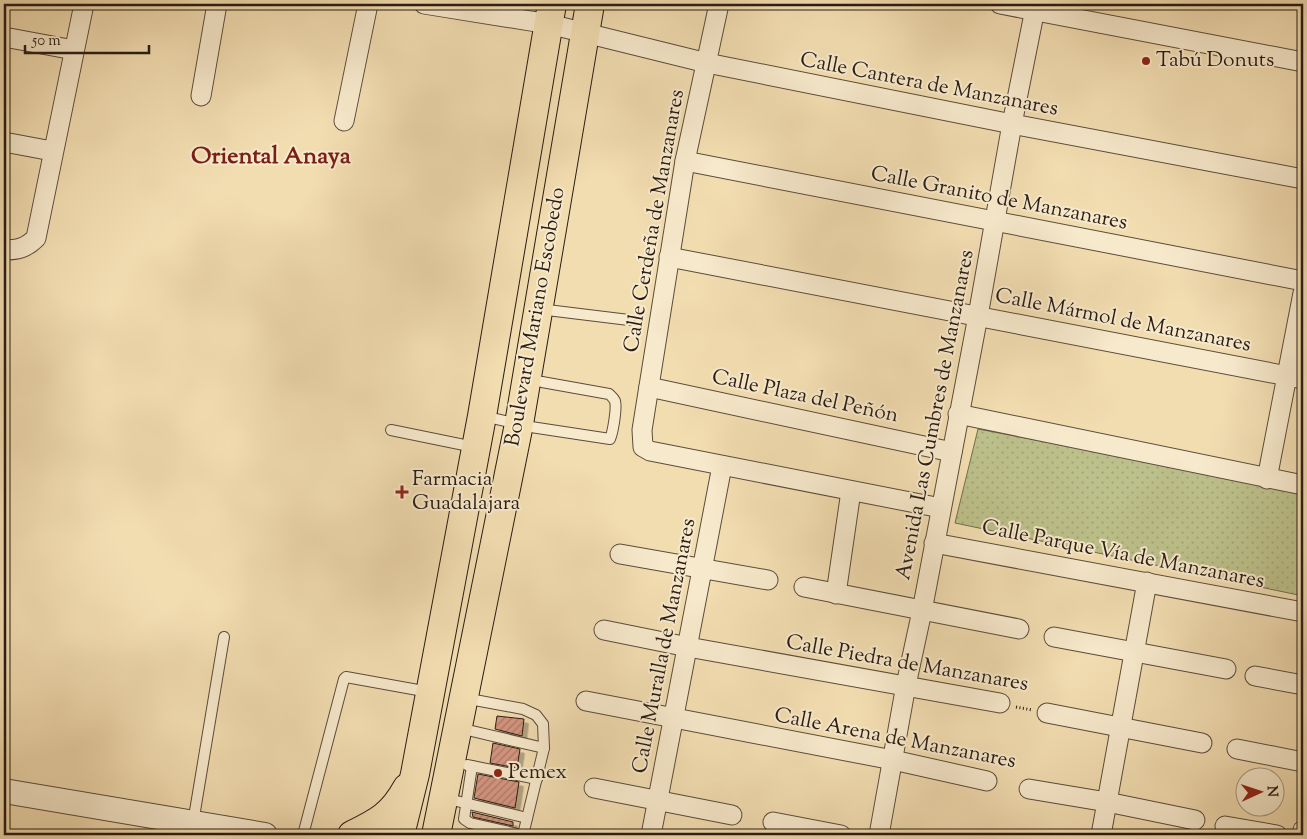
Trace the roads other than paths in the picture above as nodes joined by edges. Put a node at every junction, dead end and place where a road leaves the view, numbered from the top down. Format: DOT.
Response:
graph roads {
  1 [pos="84,4"];
  2 [pos="217,4"];
  3 [pos="368,4"];
  4 [pos="424,4"];
  5 [pos="590,4"];
  6 [pos="719,4"];
  7 [pos="1000,4"];
  8 [pos="1035,7"];
  9 [pos="550,14"];
  10 [pos="585,34"];
  11 [pos="4,37"];
  12 [pos="74,50"];
  13 [pos="1303,62"];
  14 [pos="707,63"];
  15 [pos="201,96"];
  16 [pos="344,121"];
  17 [pos="1012,124"];
  18 [pos="4,142"];
  19 [pos="52,151"];
  20 [pos="685,161"];
  21 [pos="1303,179"];
  22 [pos="995,220"];
  23 [pos="4,250"];
  24 [pos="669,257"];
  25 [pos="1303,281"];
  26 [pos="1303,293"];
  27 [pos="538,309"];
  28 [pos="978,316"];
  29 [pos="629,320"];
  30 [pos="1295,377"];
  31 [pos="527,378"];
  32 [pos="650,386"];
  33 [pos="958,414"];
  34 [pos="482,416"];
  35 [pos="519,424"];
  36 [pos="391,430"];
  37 [pos="476,447"];
  38 [pos="952,452"];
  39 [pos="722,466"];
  40 [pos="1267,479"];
  41 [pos="1303,485"];
  42 [pos="851,491"];
  43 [pos="941,508"];
  44 [pos="934,543"];
  45 [pos="620,554"];
  46 [pos="703,568"];
  47 [pos="768,580"];
  48 [pos="1147,582"];
  49 [pos="804,587"];
  50 [pos="836,594"];
  51 [pos="922,611"];
  52 [pos="1303,612"];
  53 [pos="1019,629"];
  54 [pos="604,630"];
  55 [pos="224,637"];
  56 [pos="1054,637"];
  57 [pos="688,647"];
  58 [pos="1134,652"];
  59 [pos="1226,669"];
  60 [pos="1255,676"];
  61 [pos="906,685"];
  62 [pos="1303,685"];
  63 [pos="430,692"];
  64 [pos="463,698"];
  65 [pos="586,701"];
  66 [pos="1000,703"];
  67 [pos="1048,713"];
  68 [pos="674,719"];
  69 [pos="457,727"];
  70 [pos="1121,727"];
  71 [pos="1202,743"];
  72 [pos="544,748"];
  73 [pos="1237,750"];
  74 [pos="893,760"];
  75 [pos="1303,762"];
  76 [pos="461,763"];
  77 [pos="415,774"];
  78 [pos="537,779"];
  79 [pos="987,781"];
  80 [pos="594,788"];
  81 [pos="1029,789"];
  82 [pos="4,791"];
  83 [pos="455,801"];
  84 [pos="658,801"];
  85 [pos="1107,802"];
  86 [pos="732,814"];
  87 [pos="527,818"];
  88 [pos="1195,820"];
  89 [pos="773,822"];
  90 [pos="193,824"];
  91 [pos="1225,826"];
  92 [pos="1303,830"];
  93 [pos="266,835"];
  94 [pos="303,835"];
  95 [pos="352,835"];
  96 [pos="400,835"];
  97 [pos="436,835"];
  98 [pos="523,835"];
  99 [pos="651,835"];
  100 [pos="840,835"];
  101 [pos="879,835"];
  102 [pos="1101,835"];
  103 [pos="1278,835"];
  104 [pos="1302,835"];
  1 -- 12 [label="street"];
  2 -- 15 [label="street"];
  3 -- 16 [label="street"];
  4 -- 9 [label="street, Calle Cantera de Manzanares"];
  5 -- 10 [label="main road, Boulevard Mariano Escobedo"];
  6 -- 14 [label="street, Calle Cerdeña de Manzanares"];
  7 -- 8 [label="street"];
  8 -- 13 [label="street"];
  8 -- 17 [label="street, Avenida Las Cumbres de Manzanares"];
  9 -- 10 [label="street, Calle Cantera de Manzanares"];
  9 -- 34 [label="main road, Boulevard Mariano Escobedo"];
  10 -- 14 [label="street, Calle Cantera de Manzanares"];
  10 -- 27 [label="main road, Boulevard Mariano Escobedo"];
  11 -- 12 [label="street"];
  12 -- 19 [label="street"];
  14 -- 17 [label="street, Calle Cantera de Manzanares"];
  14 -- 20 [label="street, Calle Cerdeña de Manzanares"];
  17 -- 21 [label="street, Calle Cantera de Manzanares"];
  17 -- 22 [label="street, Avenida Las Cumbres de Manzanares"];
  18 -- 19 [label="street"];
  19 -- 23 [label="street"];
  20 -- 22 [label="street, Calle Granito de Manzanares"];
  20 -- 24 [label="street, Calle Cerdeña de Manzanares"];
  22 -- 25 [label="street, Calle Granito de Manzanares"];
  22 -- 28 [label="street, Avenida Las Cumbres de Manzanares"];
  24 -- 28 [label="street, Calle Mármol de Manzanares"];
  24 -- 32 [label="street, Calle Cerdeña de Manzanares"];
  26 -- 30 [label="street"];
  27 -- 29 [label="lane"];
  27 -- 31 [label="main road, Boulevard Mariano Escobedo"];
  28 -- 30 [label="street, Calle Mármol de Manzanares"];
  28 -- 33 [label="street, Avenida Las Cumbres de Manzanares"];
  30 -- 40 [label="street"];
  31 -- 35 [label="main road, Boulevard Mariano Escobedo"];
  31 -- 35 [label="lane"];
  32 -- 38 [label="street, Calle Plaza del Peñón"];
  32 -- 39 [label="street, Calle Cerdeña de Manzanares"];
  33 -- 38 [label="street, Avenida Las Cumbres de Manzanares"];
  33 -- 40 [label="street"];
  34 -- 35 [label="lane"];
  34 -- 37 [label="main road, Boulevard Mariano Escobedo"];
  35 -- 64 [label="main road, Boulevard Mariano Escobedo"];
  36 -- 37 [label="lane"];
  37 -- 63 [label="main road, Boulevard Mariano Escobedo"];
  38 -- 43 [label="street, Avenida Las Cumbres de Manzanares"];
  39 -- 42 [label="street"];
  39 -- 46 [label="street, Calle Muralla de Manzanares"];
  40 -- 41 [label="street"];
  42 -- 43 [label="street"];
  42 -- 50 [label="street"];
  43 -- 44 [label="street, Avenida Las Cumbres de Manzanares"];
  44 -- 48 [label="street, Calle Parque Vía de Manzanares"];
  44 -- 51 [label="street, Avenida Las Cumbres de Manzanares"];
  45 -- 46 [label="street"];
  46 -- 47 [label="street"];
  46 -- 57 [label="street, Calle Muralla de Manzanares"];
  48 -- 52 [label="street, Calle Parque Vía de Manzanares"];
  48 -- 58 [label="street"];
  49 -- 50 [label="street"];
  50 -- 51 [label="street"];
  51 -- 53 [label="street"];
  51 -- 61 [label="street, Avenida Las Cumbres de Manzanares"];
  54 -- 57 [label="street, Calle Piedra de Manzanares"];
  55 -- 90 [label="lane"];
  56 -- 58 [label="street"];
  57 -- 61 [label="street, Calle Piedra de Manzanares"];
  57 -- 68 [label="street, Calle Muralla de Manzanares"];
  58 -- 59 [label="street"];
  58 -- 70 [label="street"];
  60 -- 62 [label="street"];
  61 -- 66 [label="street, Calle Piedra de Manzanares"];
  61 -- 74 [label="street, Avenida Las Cumbres de Manzanares"];
  63 -- 77 [label="main road, Boulevard Mariano Escobedo"];
  63 -- 94 [label="lane"];
  64 -- 69 [label="main road, Boulevard Mariano Escobedo"];
  64 -- 72 [label="lane"];
  65 -- 68 [label="street, Calle Arena de Manzanares"];
  67 -- 70 [label="street, Calle Piedra de Manzanares"];
  68 -- 74 [label="street, Calle Arena de Manzanares"];
  68 -- 84 [label="street, Calle Muralla de Manzanares"];
  69 -- 72 [label="lane"];
  69 -- 76 [label="main road, Boulevard Mariano Escobedo"];
  70 -- 71 [label="street, Calle Piedra de Manzanares"];
  70 -- 85 [label="street"];
  72 -- 78 [label="lane"];
  73 -- 75 [label="street"];
  74 -- 79 [label="street, Calle Arena de Manzanares"];
  74 -- 101 [label="street, Avenida Las Cumbres de Manzanares"];
  76 -- 78 [label="lane"];
  76 -- 83 [label="main road, Boulevard Mariano Escobedo"];
  77 -- 95 [label="main road"];
  77 -- 96 [label="main road, Boulevard Mariano Escobedo"];
  78 -- 87 [label="lane"];
  80 -- 84 [label="street"];
  81 -- 85 [label="street, Calle Arena de Manzanares"];
  82 -- 90 [label="street"];
  83 -- 87 [label="lane"];
  83 -- 97 [label="main road, Boulevard Mariano Escobedo"];
  83 -- 98 [label="lane"];
  84 -- 86 [label="street"];
  84 -- 99 [label="street, Calle Muralla de Manzanares"];
  85 -- 88 [label="street, Calle Arena de Manzanares"];
  85 -- 102 [label="street"];
  87 -- 98 [label="lane"];
  89 -- 100 [label="street"];
  90 -- 93 [label="street"];
  91 -- 103 [label="street"];
  92 -- 104 [label="street"];
}
